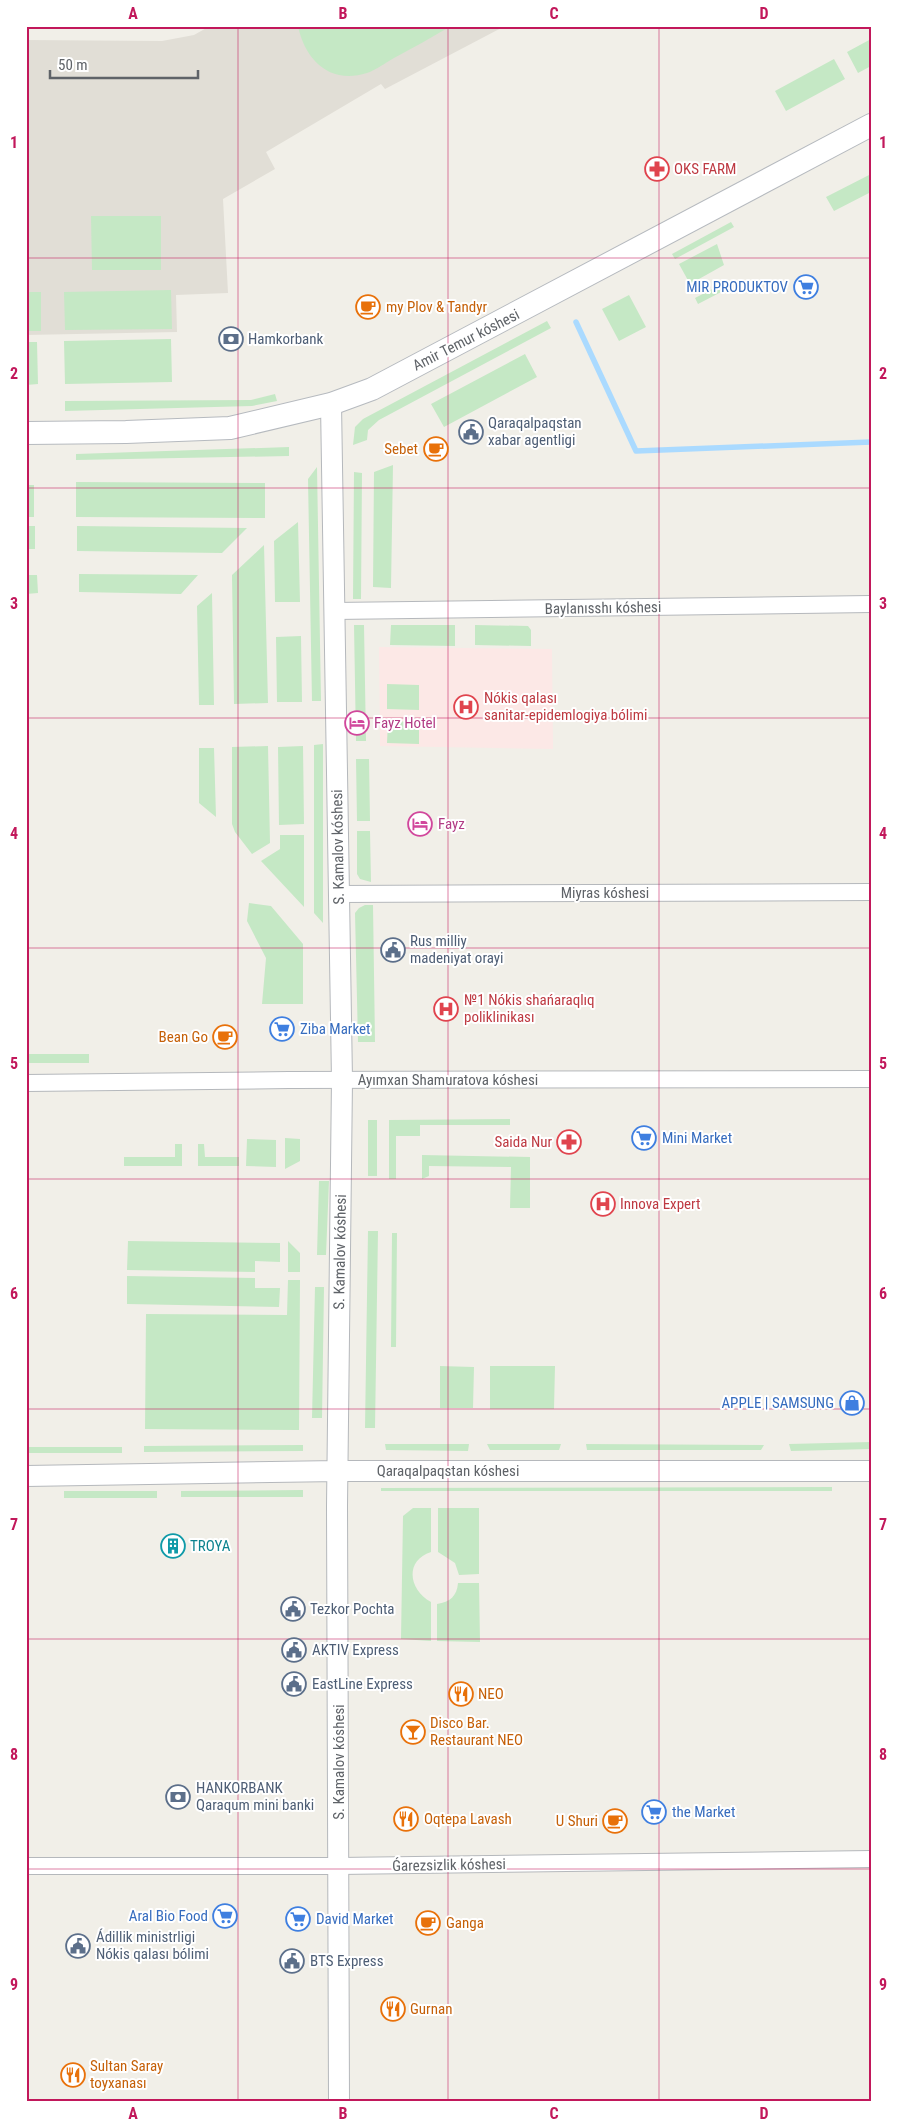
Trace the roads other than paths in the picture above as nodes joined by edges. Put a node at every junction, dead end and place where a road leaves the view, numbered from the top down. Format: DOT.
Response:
graph roads {
  1 [pos="871,126"];
  2 [pos="331,404"];
  3 [pos="26,433"];
  4 [pos="871,604"];
  5 [pos="334,611"];
  6 [pos="871,892"];
  7 [pos="339,894"];
  8 [pos="871,1079"];
  9 [pos="342,1080"];
  10 [pos="26,1083"];
  11 [pos="338,1470"];
  12 [pos="871,1471"];
  13 [pos="26,1476"];
  14 [pos="871,1860"];
  15 [pos="26,1866"];
  16 [pos="339,1866"];
  17 [pos="339,2101"];
  1 -- 2 [label="main road, Amir Temur kóshesi"];
  2 -- 3 [label="main road, Amir Temur kóshesi"];
  2 -- 5 [label="street, S. Kamalov kóshesi"];
  4 -- 5 [label="street, Baylanısshı kóshesi"];
  5 -- 7 [label="street, S. Kamalov kóshesi"];
  6 -- 7 [label="street, Miyras kóshesi"];
  7 -- 9 [label="street, S. Kamalov kóshesi"];
  8 -- 9 [label="street, Ayımxan Shamuratova kóshesi"];
  9 -- 10 [label="street, Ayımxan Shamuratova kóshesi"];
  9 -- 11 [label="street, S. Kamalov kóshesi"];
  11 -- 12 [label="street, Qaraqalpaqstan kóshesi"];
  11 -- 13 [label="street, Qaraqalpaqstan kóshesi"];
  11 -- 16 [label="street, S. Kamalov kóshesi"];
  14 -- 16 [label="street, Ǵarezsizlik kóshesi"];
  15 -- 16 [label="street, Ǵarezsizlik kóshesi"];
  16 -- 17 [label="street, S. Kamalov kóshesi"];
}
